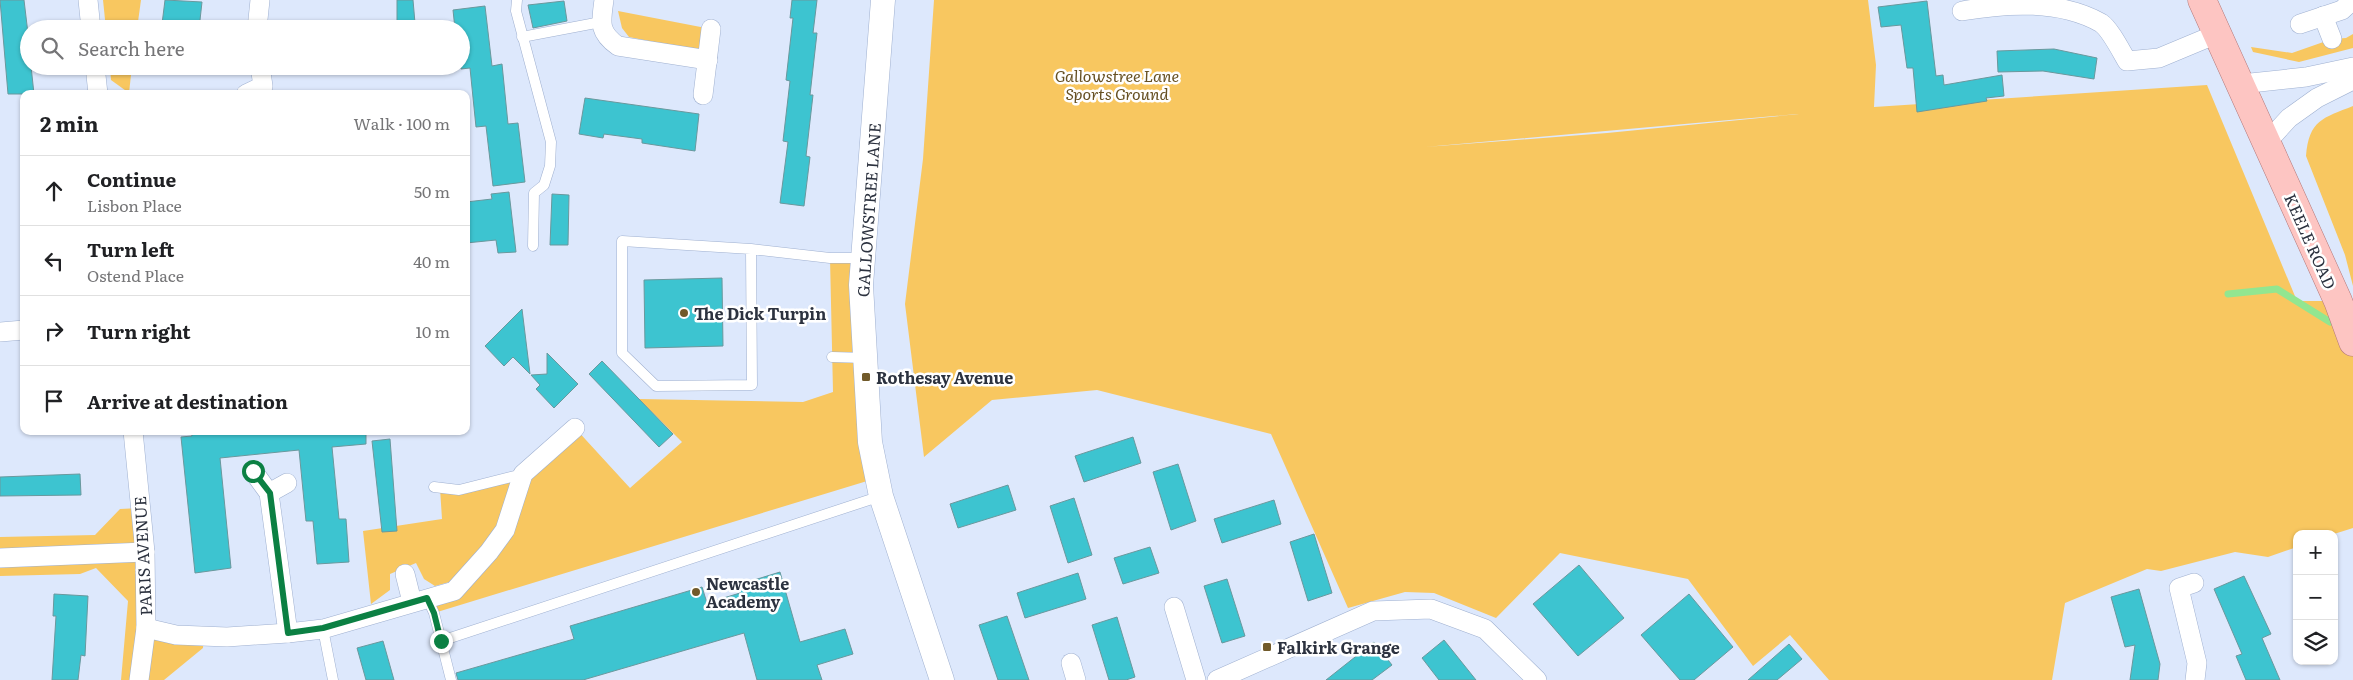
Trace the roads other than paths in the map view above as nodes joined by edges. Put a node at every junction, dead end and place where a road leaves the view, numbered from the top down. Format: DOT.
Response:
graph roads {
  1 [pos="88,0"];
  2 [pos="260,0"];
  3 [pos="517,0"];
  4 [pos="604,0"];
  5 [pos="883,0"];
  6 [pos="2202,0"];
  7 [pos="2353,0"];
  8 [pos="2000,2"];
  9 [pos="1962,11"];
  10 [pos="2323,16"];
  11 [pos="90,20"];
  12 [pos="258,20"];
  13 [pos="601,22"];
  14 [pos="2300,24"];
  15 [pos="711,28"];
  16 [pos="2219,33"];
  17 [pos="522,37"];
  18 [pos="2332,39"];
  19 [pos="708,60"];
  20 [pos="2353,68"];
  21 [pos="96,75"];
  22 [pos="262,75"];
  23 [pos="2353,80"];
  24 [pos="2241,84"];
  25 [pos="98,90"];
  26 [pos="265,90"];
  27 [pos="703,95"];
  28 [pos="2267,142"];
  29 [pos="533,246"];
  30 [pos="751,248"];
  31 [pos="863,258"];
  32 [pos="20,330"];
  33 [pos="0,332"];
  34 [pos="2353,342"];
  35 [pos="832,357"];
  36 [pos="865,358"];
  37 [pos="575,428"];
  38 [pos="133,435"];
  39 [pos="253,471"];
  40 [pos="524,474"];
  41 [pos="287,482"];
  42 [pos="434,487"];
  43 [pos="270,493"];
  44 [pos="881,496"];
  45 [pos="145,552"];
  46 [pos="0,558"];
  47 [pos="405,574"];
  48 [pos="2187,585"];
  49 [pos="419,600"];
  50 [pos="1174,607"];
  51 [pos="146,628"];
  52 [pos="323,628"];
  53 [pos="288,633"];
  54 [pos="441,641"];
  55 [pos="139,680"];
  56 [pos="333,680"];
  57 [pos="451,680"];
  58 [pos="942,680"];
  59 [pos="1196,680"];
  60 [pos="1217,680"];
  61 [pos="1537,680"];
  62 [pos="2195,680"];
  1 -- 11 [label="street"];
  2 -- 12 [label="street"];
  3 -- 17 [label="lane"];
  4 -- 13 [label="street"];
  5 -- 31 [label="street, GALLOWSTREE LANE"];
  6 -- 16 [label="main road, KEELE ROAD"];
  7 -- 10 [label="street"];
  8 -- 9 [label="street"];
  8 -- 16 [label="street"];
  10 -- 14 [label="street"];
  10 -- 18 [label="street"];
  13 -- 17 [label="lane"];
  13 -- 19 [label="street"];
  15 -- 19 [label="street"];
  16 -- 24 [label="main road, KEELE ROAD"];
  17 -- 29 [label="lane"];
  19 -- 27 [label="street"];
  20 -- 24 [label="street"];
  21 -- 25 [label="street"];
  22 -- 26 [label="street"];
  23 -- 28 [label="street"];
  24 -- 28 [label="main road, KEELE ROAD"];
  28 -- 34 [label="main road, KEELE ROAD"];
  30 -- 30 [label="lane"];
  30 -- 31 [label="lane"];
  31 -- 36 [label="street, GALLOWSTREE LANE"];
  32 -- 33 [label="street"];
  35 -- 36 [label="lane"];
  36 -- 44 [label="street, GALLOWSTREE LANE"];
  37 -- 40 [label="street"];
  38 -- 45 [label="street, PARIS AVENUE"];
  39 -- 43 [label="street"];
  40 -- 42 [label="lane"];
  40 -- 49 [label="street"];
  41 -- 43 [label="street"];
  43 -- 53 [label="street"];
  44 -- 54 [label="lane"];
  44 -- 58 [label="street, GALLOWSTREE LANE"];
  45 -- 46 [label="street"];
  45 -- 51 [label="street, PARIS AVENUE"];
  47 -- 49 [label="street"];
  48 -- 62 [label="street"];
  49 -- 52 [label="street"];
  49 -- 54 [label="lane"];
  50 -- 59 [label="street"];
  51 -- 53 [label="street"];
  51 -- 55 [label="street, PARIS AVENUE"];
  52 -- 53 [label="street"];
  52 -- 56 [label="lane"];
  54 -- 57 [label="lane"];
  60 -- 61 [label="street"];
}
